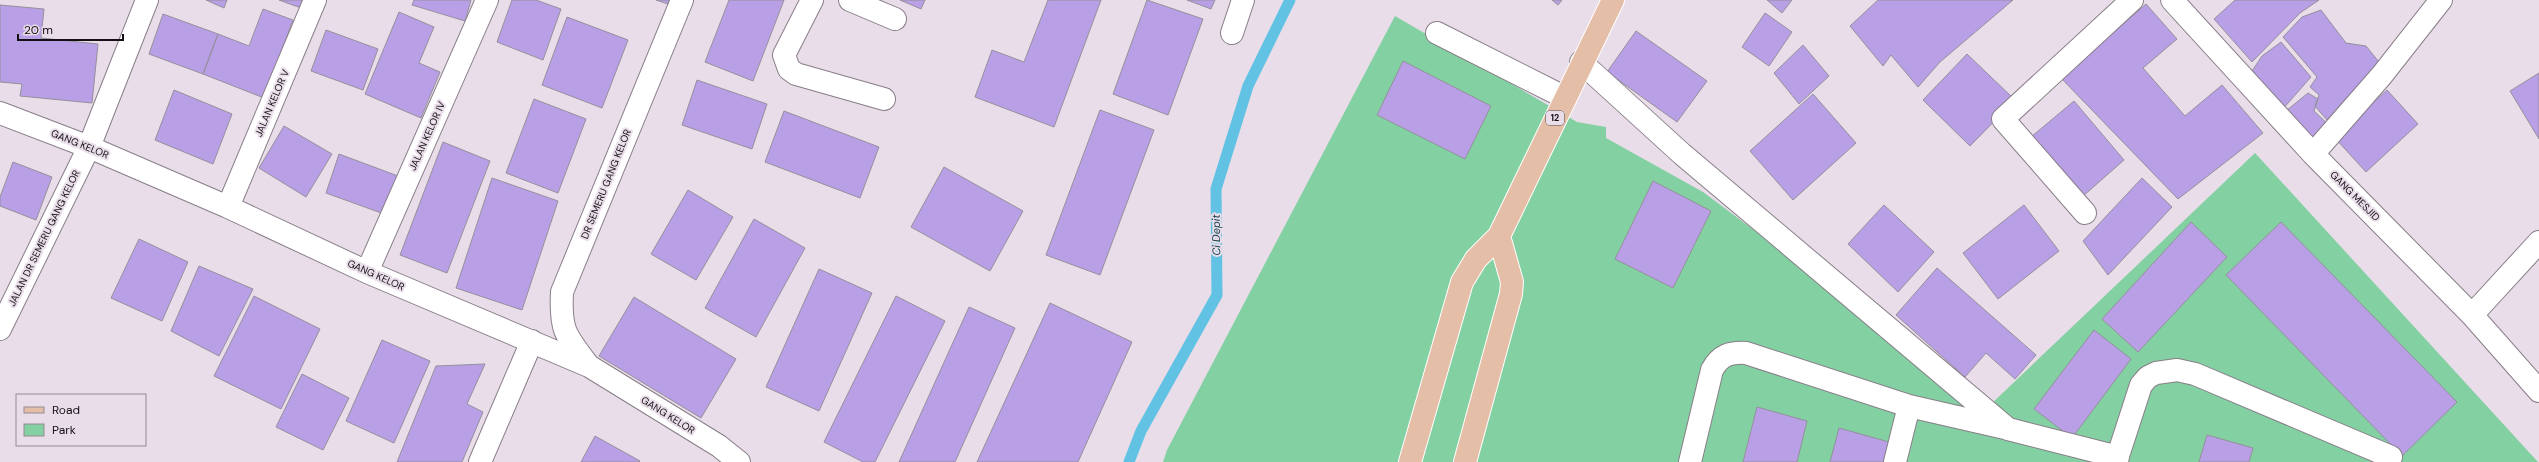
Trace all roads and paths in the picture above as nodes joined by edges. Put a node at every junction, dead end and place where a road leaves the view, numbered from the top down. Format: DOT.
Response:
graph roads {
  1 [pos="147,0"];
  2 [pos="315,0"];
  3 [pos="487,0"];
  4 [pos="682,0"];
  5 [pos="812,0"];
  6 [pos="850,0"];
  7 [pos="1243,0"];
  8 [pos="1613,0"];
  9 [pos="2132,0"];
  10 [pos="2172,0"];
  11 [pos="2441,0"];
  12 [pos="895,19"];
  13 [pos="1232,33"];
  14 [pos="1437,33"];
  15 [pos="1582,62"];
  16 [pos="1564,98"];
  17 [pos="884,99"];
  18 [pos="0,113"];
  19 [pos="89,147"];
  20 [pos="2313,154"];
  21 [pos="228,207"];
  22 [pos="2085,213"];
  23 [pos="1499,236"];
  24 [pos="2539,242"];
  25 [pos="367,272"];
  26 [pos="2472,315"];
  27 [pos="0,329"];
  28 [pos="532,341"];
  29 [pos="589,366"];
  30 [pos="2539,391"];
  31 [pos="1909,406"];
  32 [pos="2008,429"];
  33 [pos="2117,460"];
  34 [pos="2393,460"];
  35 [pos="480,462"];
  36 [pos="740,462"];
  37 [pos="1410,462"];
  38 [pos="1465,462"];
  39 [pos="1690,462"];
  40 [pos="1895,462"];
  1 -- 19 [label="street, JALAN DR SEMERU GANG KELOR"];
  2 -- 21 [label="street, JALAN KELOR V"];
  3 -- 25 [label="street, JALAN KELOR IV"];
  4 -- 29 [label="street, DR SEMERU GANG KELOR"];
  5 -- 17 [label="street"];
  6 -- 12 [label="street"];
  7 -- 13 [label="street"];
  8 -- 15 [label="main road, 12"];
  9 -- 22 [label="street"];
  10 -- 20 [label="street, GANG MESJID"];
  11 -- 20 [label="street"];
  14 -- 16 [label="street"];
  15 -- 16 [label="main road, 12"];
  15 -- 32 [label="street"];
  16 -- 23 [label="main road, 12"];
  18 -- 19 [label="street, GANG KELOR"];
  19 -- 21 [label="street, GANG KELOR"];
  19 -- 27 [label="street, JALAN DR SEMERU GANG KELOR"];
  20 -- 26 [label="street, GANG MESJID"];
  21 -- 25 [label="street, GANG KELOR"];
  23 -- 37 [label="main road, 12"];
  23 -- 38 [label="main road"];
  24 -- 26 [label="street"];
  25 -- 28 [label="street, GANG KELOR"];
  26 -- 30 [label="street, GANG MESJID"];
  28 -- 29 [label="street, GANG KELOR"];
  28 -- 35 [label="street"];
  29 -- 36 [label="street, GANG KELOR"];
  31 -- 32 [label="street"];
  31 -- 39 [label="street"];
  31 -- 40 [label="street"];
  32 -- 33 [label="street"];
  33 -- 34 [label="street"];
}
